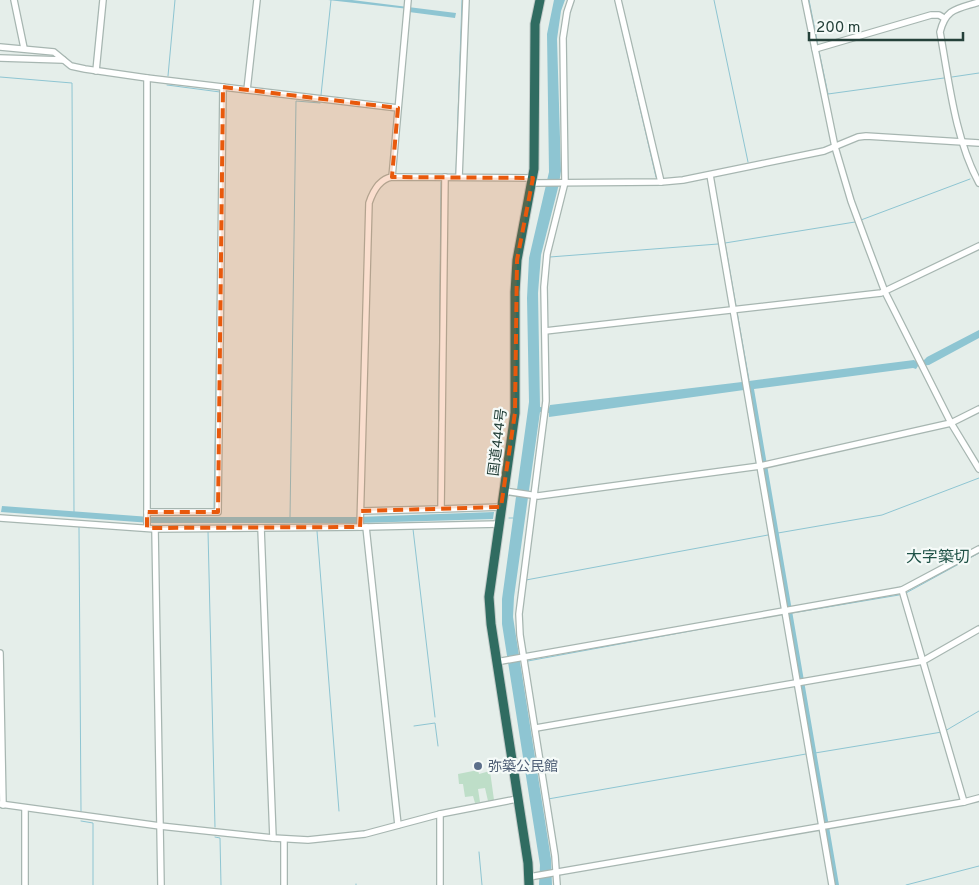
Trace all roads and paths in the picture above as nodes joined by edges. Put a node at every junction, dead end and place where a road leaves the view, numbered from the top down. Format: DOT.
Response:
graph roads {
  1 [pos="14,0"];
  2 [pos="103,0"];
  3 [pos="258,0"];
  4 [pos="466,0"];
  5 [pos="540,0"];
  6 [pos="571,0"];
  7 [pos="618,0"];
  8 [pos="805,0"];
  9 [pos="979,2"];
  10 [pos="407,5"];
  11 [pos="944,18"];
  12 [pos="0,47"];
  13 [pos="24,48"];
  14 [pos="815,49"];
  15 [pos="0,58"];
  16 [pos="63,60"];
  17 [pos="96,71"];
  18 [pos="147,78"];
  19 [pos="224,87"];
  20 [pos="247,90"];
  21 [pos="398,108"];
  22 [pos="962,142"];
  23 [pos="979,143"];
  24 [pos="835,147"];
  25 [pos="710,175"];
  26 [pos="392,177"];
  27 [pos="445,177"];
  28 [pos="459,177"];
  29 [pos="533,180"];
  30 [pos="565,182"];
  31 [pos="661,182"];
  32 [pos="979,183"];
  33 [pos="979,246"];
  34 [pos="885,292"];
  35 [pos="734,310"];
  36 [pos="545,331"];
  37 [pos="979,409"];
  38 [pos="952,423"];
  39 [pos="763,465"];
  40 [pos="979,469"];
  41 [pos="509,492"];
  42 [pos="532,495"];
  43 [pos="501,508"];
  44 [pos="441,509"];
  45 [pos="146,513"];
  46 [pos="360,513"];
  47 [pos="0,518"];
  48 [pos="499,523"];
  49 [pos="147,526"];
  50 [pos="362,526"];
  51 [pos="155,528"];
  52 [pos="261,528"];
  53 [pos="979,549"];
  54 [pos="902,590"];
  55 [pos="788,611"];
  56 [pos="979,630"];
  57 [pos="0,653"];
  58 [pos="523,658"];
  59 [pos="500,661"];
  60 [pos="922,661"];
  61 [pos="801,683"];
  62 [pos="536,728"];
  63 [pos="517,799"];
  64 [pos="978,800"];
  65 [pos="964,802"];
  66 [pos="1,804"];
  67 [pos="25,808"];
  68 [pos="440,814"];
  69 [pos="160,826"];
  70 [pos="398,826"];
  71 [pos="825,826"];
  72 [pos="273,838"];
  73 [pos="284,839"];
  74 [pos="555,873"];
  75 [pos="532,879"];
  76 [pos="25,885"];
  77 [pos="161,885"];
  78 [pos="284,885"];
  79 [pos="440,885"];
  80 [pos="557,885"];
  81 [pos="832,885"];
  1 -- 13 [label="street"];
  2 -- 17 [label="street"];
  3 -- 20 [label="street"];
  4 -- 28 [label="street"];
  5 -- 29 [label="highway, 国道444号"];
  6 -- 30 [label="street"];
  7 -- 31 [label="street"];
  8 -- 14 [label="street"];
  9 -- 11 [label="street"];
  10 -- 21 [label="street"];
  11 -- 14 [label="street"];
  11 -- 22 [label="street"];
  12 -- 13 [label="street"];
  13 -- 16 [label="street"];
  14 -- 24 [label="street"];
  15 -- 16 [label="street"];
  16 -- 17 [label="street"];
  17 -- 18 [label="street"];
  18 -- 19 [label="street"];
  18 -- 45 [label="street"];
  19 -- 20 [label="street"];
  19 -- 45 [label="street"];
  20 -- 21 [label="street"];
  21 -- 26 [label="street"];
  22 -- 23 [label="street"];
  22 -- 24 [label="street"];
  22 -- 32 [label="street"];
  24 -- 25 [label="street"];
  24 -- 34 [label="street"];
  25 -- 31 [label="street"];
  25 -- 35 [label="street"];
  26 -- 27 [label="street"];
  26 -- 46 [label="street"];
  27 -- 28 [label="street"];
  27 -- 44 [label="street"];
  28 -- 29 [label="street"];
  29 -- 30 [label="street"];
  29 -- 41 [label="highway, 国道444号"];
  30 -- 31 [label="street"];
  30 -- 36 [label="street"];
  33 -- 34 [label="street"];
  34 -- 35 [label="street"];
  34 -- 38 [label="street"];
  35 -- 36 [label="street"];
  35 -- 39 [label="street"];
  36 -- 42 [label="street"];
  37 -- 38 [label="street"];
  38 -- 39 [label="street"];
  38 -- 40 [label="street"];
  39 -- 42 [label="street"];
  39 -- 55 [label="street"];
  41 -- 42 [label="street"];
  41 -- 43 [label="highway, 国道444号"];
  42 -- 58 [label="street"];
  43 -- 44 [label="street"];
  43 -- 48 [label="highway, 国道444号"];
  44 -- 46 [label="street"];
  45 -- 49 [label="street"];
  46 -- 50 [label="street"];
  47 -- 49 [label="street"];
  48 -- 50 [label="street"];
  48 -- 59 [label="highway, 国道444号"];
  49 -- 51 [label="street"];
  50 -- 52 [label="street"];
  50 -- 70 [label="street"];
  51 -- 52 [label="street"];
  51 -- 69 [label="street"];
  52 -- 72 [label="street"];
  53 -- 54 [label="street"];
  54 -- 55 [label="street"];
  54 -- 60 [label="street"];
  55 -- 58 [label="street"];
  55 -- 61 [label="street"];
  56 -- 60 [label="street"];
  57 -- 66 [label="street"];
  58 -- 59 [label="street"];
  58 -- 62 [label="street"];
  59 -- 63 [label="highway, 国道444号"];
  60 -- 61 [label="street"];
  60 -- 65 [label="street"];
  61 -- 62 [label="street"];
  61 -- 71 [label="street"];
  62 -- 74 [label="street"];
  63 -- 68 [label="street"];
  63 -- 75 [label="highway, 国道444号"];
  64 -- 65 [label="street"];
  65 -- 71 [label="street"];
  66 -- 67 [label="street"];
  67 -- 69 [label="street"];
  67 -- 76 [label="street"];
  68 -- 70 [label="street"];
  68 -- 79 [label="street"];
  69 -- 72 [label="street"];
  69 -- 77 [label="street"];
  70 -- 73 [label="street"];
  71 -- 74 [label="street"];
  71 -- 81 [label="street"];
  72 -- 73 [label="street"];
  73 -- 78 [label="street"];
  74 -- 75 [label="street"];
  74 -- 80 [label="street"];
}
